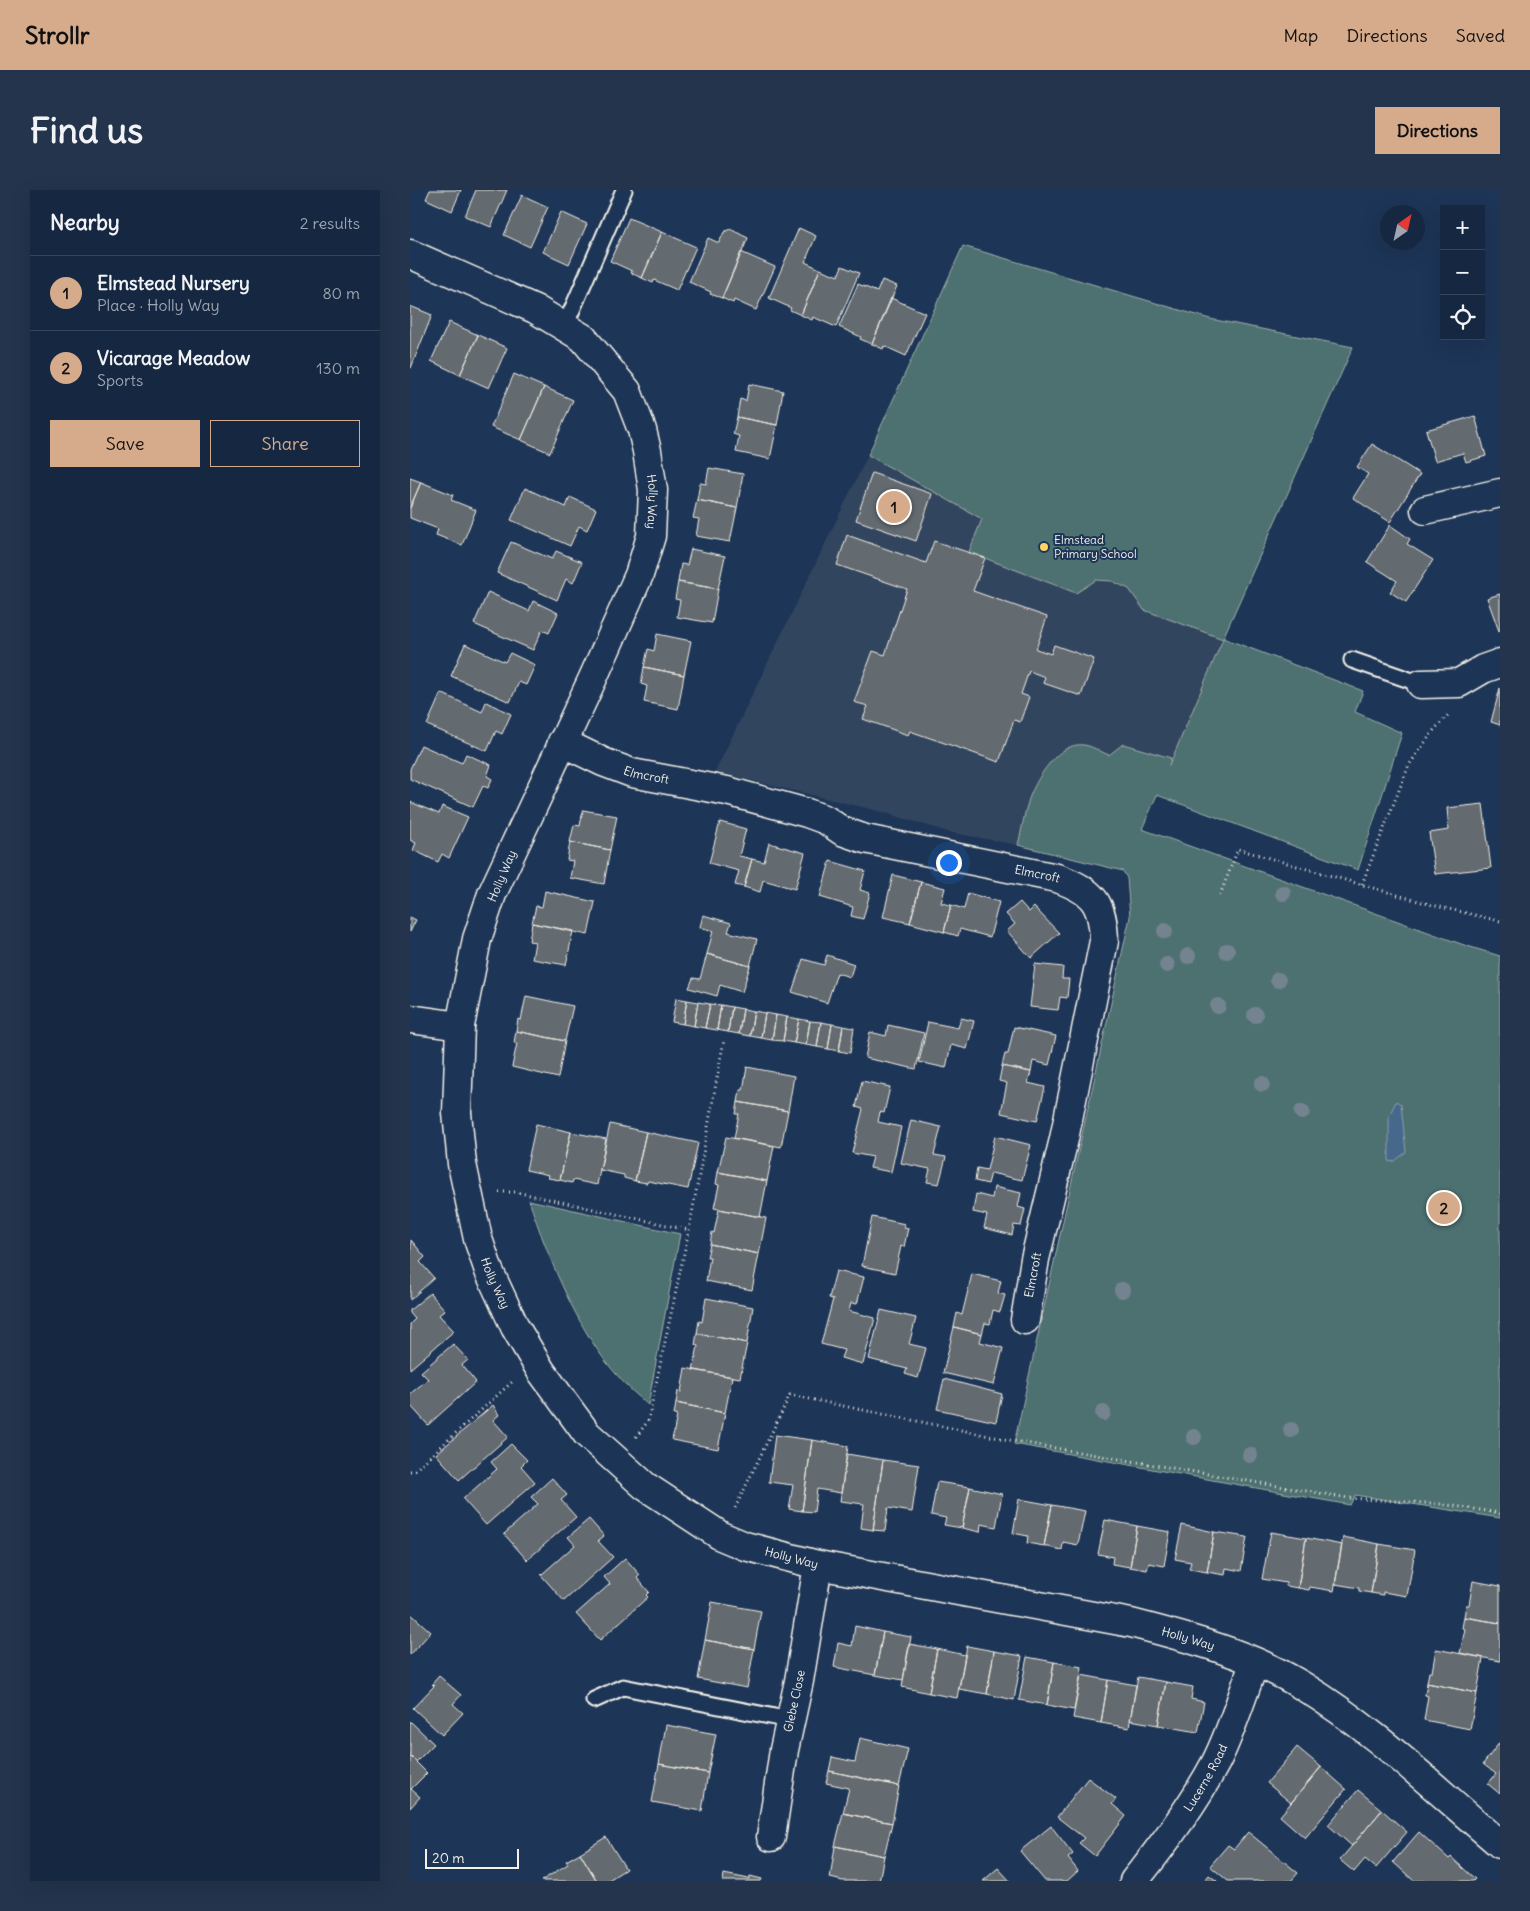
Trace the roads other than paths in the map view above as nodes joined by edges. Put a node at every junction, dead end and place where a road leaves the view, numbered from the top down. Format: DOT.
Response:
graph roads {
  1 [pos="624,190"];
  2 [pos="410,254"];
  3 [pos="565,326"];
  4 [pos="1500,493"];
  5 [pos="1425,510"];
  6 [pos="1352,660"];
  7 [pos="1500,662"];
  8 [pos="1421,684"];
  9 [pos="562,742"];
  10 [pos="410,1019"];
  11 [pos="460,1026"];
  12 [pos="1025,1320"];
  13 [pos="818,1565"];
  14 [pos="1255,1662"];
  15 [pos="594,1700"];
  16 [pos="790,1720"];
  17 [pos="771,1837"];
  18 [pos="1500,1844"];
  19 [pos="1134,1881"];
  1 -- 3 [label="lane"];
  2 -- 3 [label="street, Holly Way"];
  3 -- 9 [label="street, Holly Way"];
  4 -- 5 [label="street"];
  6 -- 8 [label="lane"];
  7 -- 8 [label="street"];
  9 -- 11 [label="street, Holly Way"];
  9 -- 12 [label="street, Elmcroft"];
  10 -- 11 [label="street"];
  11 -- 13 [label="street, Holly Way"];
  13 -- 14 [label="street, Holly Way"];
  13 -- 16 [label="street, Glebe Close"];
  14 -- 18 [label="street, Holly Way"];
  14 -- 19 [label="street, Lucerne Road"];
  15 -- 16 [label="lane"];
  16 -- 17 [label="street, Glebe Close"];
}
